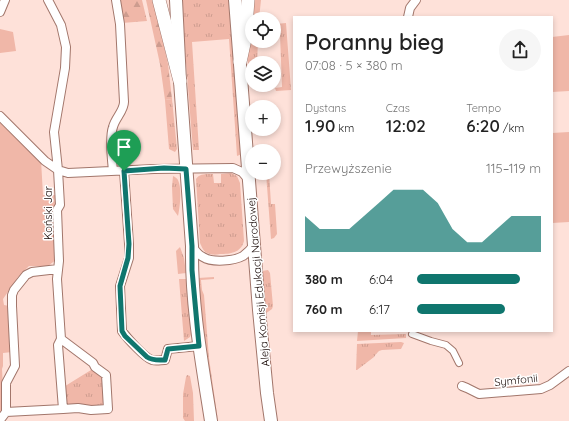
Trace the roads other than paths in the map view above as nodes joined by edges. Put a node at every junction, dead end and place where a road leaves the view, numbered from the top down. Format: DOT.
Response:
graph roads {
  1 [pos="5,0"];
  2 [pos="48,0"];
  3 [pos="116,0"];
  4 [pos="159,0"];
  5 [pos="176,0"];
  6 [pos="235,0"];
  7 [pos="248,0"];
  8 [pos="416,0"];
  9 [pos="0,12"];
  10 [pos="408,16"];
  11 [pos="240,62"];
  12 [pos="180,81"];
  13 [pos="0,116"];
  14 [pos="246,144"];
  15 [pos="186,169"];
  16 [pos="58,170"];
  17 [pos="113,171"];
  18 [pos="124,171"];
  19 [pos="245,175"];
  20 [pos="249,180"];
  21 [pos="254,245"];
  22 [pos="192,246"];
  23 [pos="58,269"];
  24 [pos="412,334"];
  25 [pos="61,339"];
  26 [pos="199,346"];
  27 [pos="459,363"];
  28 [pos="569,371"];
  29 [pos="462,386"];
  30 [pos="63,409"];
  31 [pos="6,412"];
  32 [pos="0,420"];
  33 [pos="211,421"];
  34 [pos="271,421"];
  1 -- 9 [label="street"];
  2 -- 16 [label="street, Koński Jar"];
  3 -- 17 [label="street"];
  4 -- 12 [label="main road"];
  5 -- 12 [label="main road"];
  6 -- 11 [label="main road, Aleja Komisji Edukacji Narodowej"];
  7 -- 11 [label="main road"];
  8 -- 10 [label="street"];
  11 -- 14 [label="main road, Aleja Komisji Edukacji Narodowej"];
  12 -- 15 [label="main road"];
  13 -- 16 [label="street"];
  15 -- 18 [label="street"];
  15 -- 19 [label="street"];
  15 -- 22 [label="main road"];
  16 -- 17 [label="street"];
  16 -- 23 [label="street, Koński Jar"];
  17 -- 18 [label="street"];
  18 -- 26 [label="street"];
  20 -- 21 [label="main road, Aleja Komisji Edukacji Narodowej"];
  21 -- 22 [label="street"];
  21 -- 34 [label="main road, Aleja Komisji Edukacji Narodowej"];
  22 -- 26 [label="main road"];
  23 -- 25 [label="street, Koński Jar"];
  23 -- 31 [label="street"];
  24 -- 27 [label="street"];
  25 -- 30 [label="street, Koński Jar"];
  25 -- 30 [label="street"];
  26 -- 33 [label="main road"];
  28 -- 29 [label="street, Symfonii"];
  30 -- 31 [label="street"];
  31 -- 32 [label="street"];
}
